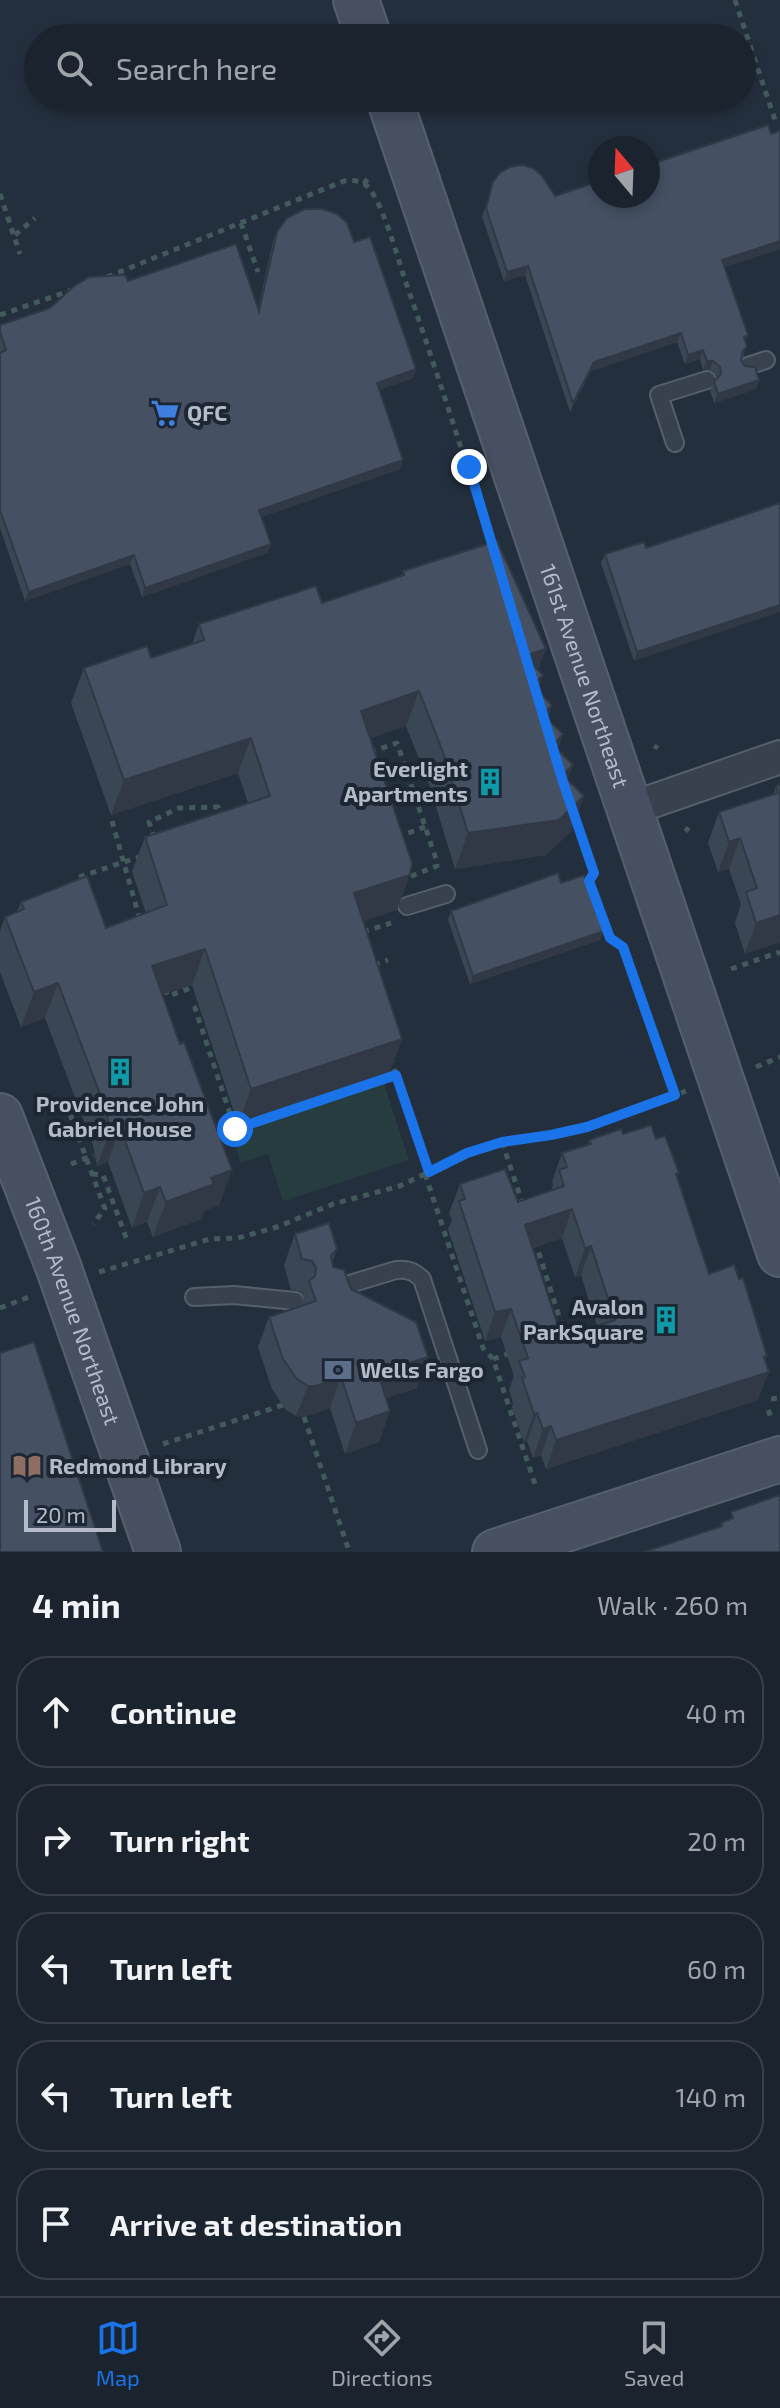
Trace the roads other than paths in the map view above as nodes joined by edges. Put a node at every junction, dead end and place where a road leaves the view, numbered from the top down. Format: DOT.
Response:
graph roads {
  1 [pos="356,0"];
  2 [pos="364,24"];
  3 [pos="394,112"];
  4 [pos="766,360"];
  5 [pos="748,366"];
  6 [pos="707,380"];
  7 [pos="675,443"];
  8 [pos="780,757"];
  9 [pos="630,809"];
  10 [pos="446,894"];
  11 [pos="407,906"];
  12 [pos="0,1116"];
  13 [pos="780,1254"];
  14 [pos="330,1290"];
  15 [pos="194,1297"];
  16 [pos="295,1301"];
  17 [pos="478,1450"];
  18 [pos="780,1459"];
  19 [pos="158,1552"];
  20 [pos="495,1552"];
  1 -- 2 [label="street"];
  3 -- 9 [label="street, 161st Avenue Northeast"];
  4 -- 5 [label="lane"];
  6 -- 7 [label="lane"];
  8 -- 9 [label="street"];
  9 -- 13 [label="street, 161st Avenue Northeast"];
  10 -- 11 [label="lane"];
  12 -- 19 [label="street, 160th Avenue Northeast"];
  14 -- 17 [label="lane"];
  15 -- 16 [label="lane"];
  18 -- 20 [label="street"];
}
